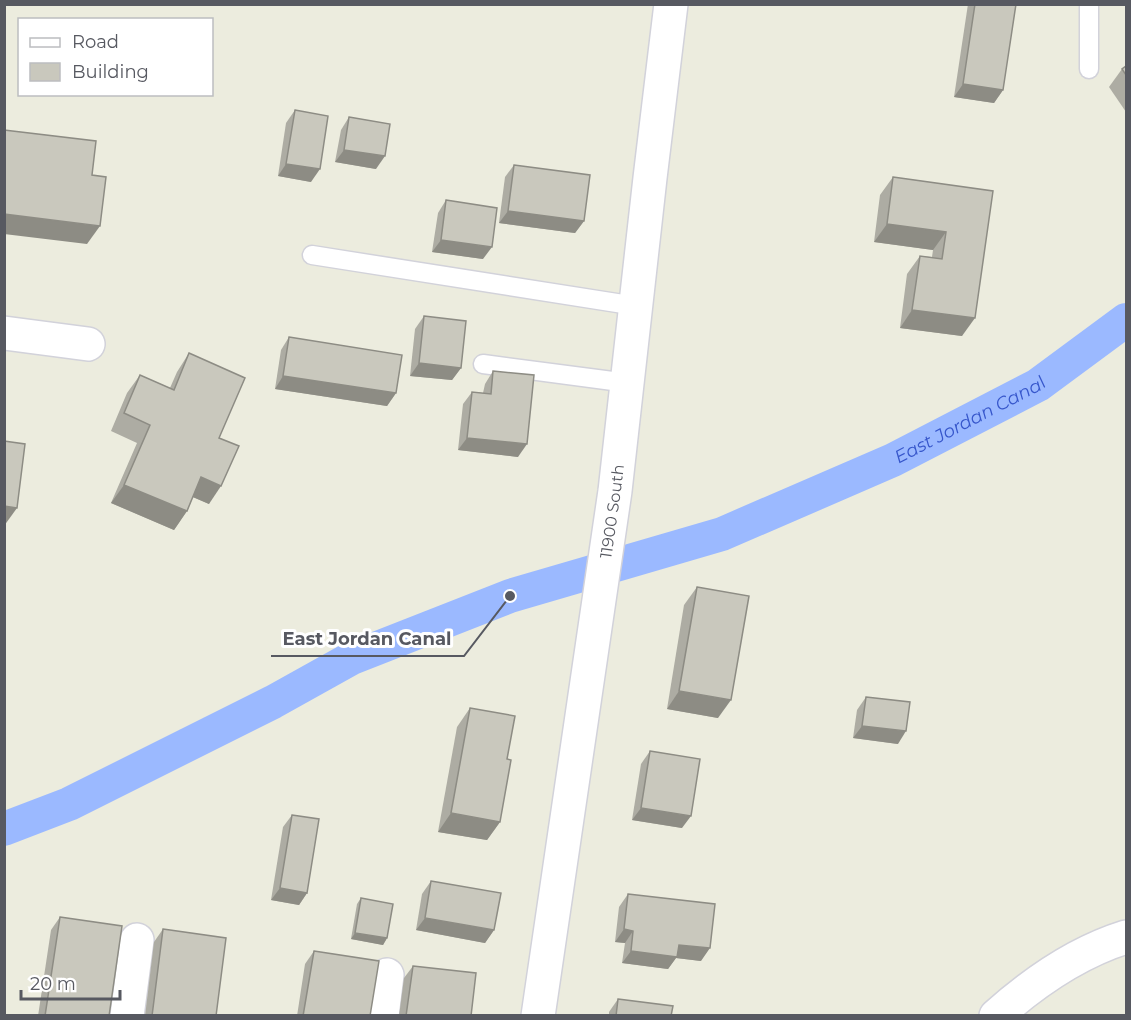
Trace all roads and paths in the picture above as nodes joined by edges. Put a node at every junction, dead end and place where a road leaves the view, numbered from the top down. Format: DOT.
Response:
graph roads {
  1 [pos="671,4"];
  2 [pos="1089,4"];
  3 [pos="1089,69"];
  4 [pos="312,255"];
  5 [pos="636,306"];
  6 [pos="4,333"];
  7 [pos="88,344"];
  8 [pos="483,364"];
  9 [pos="627,383"];
  10 [pos="1126,937"];
  11 [pos="137,940"];
  12 [pos="387,975"];
  13 [pos="127,1016"];
  14 [pos="382,1016"];
  15 [pos="538,1016"];
  16 [pos="996,1016"];
  1 -- 5 [label="street, 11900 South"];
  2 -- 3 [label="lane"];
  4 -- 5 [label="lane"];
  5 -- 9 [label="street, 11900 South"];
  6 -- 7 [label="street"];
  8 -- 9 [label="lane"];
  9 -- 15 [label="street, 11900 South"];
  10 -- 16 [label="street"];
  11 -- 13 [label="street"];
  12 -- 14 [label="street"];
}
